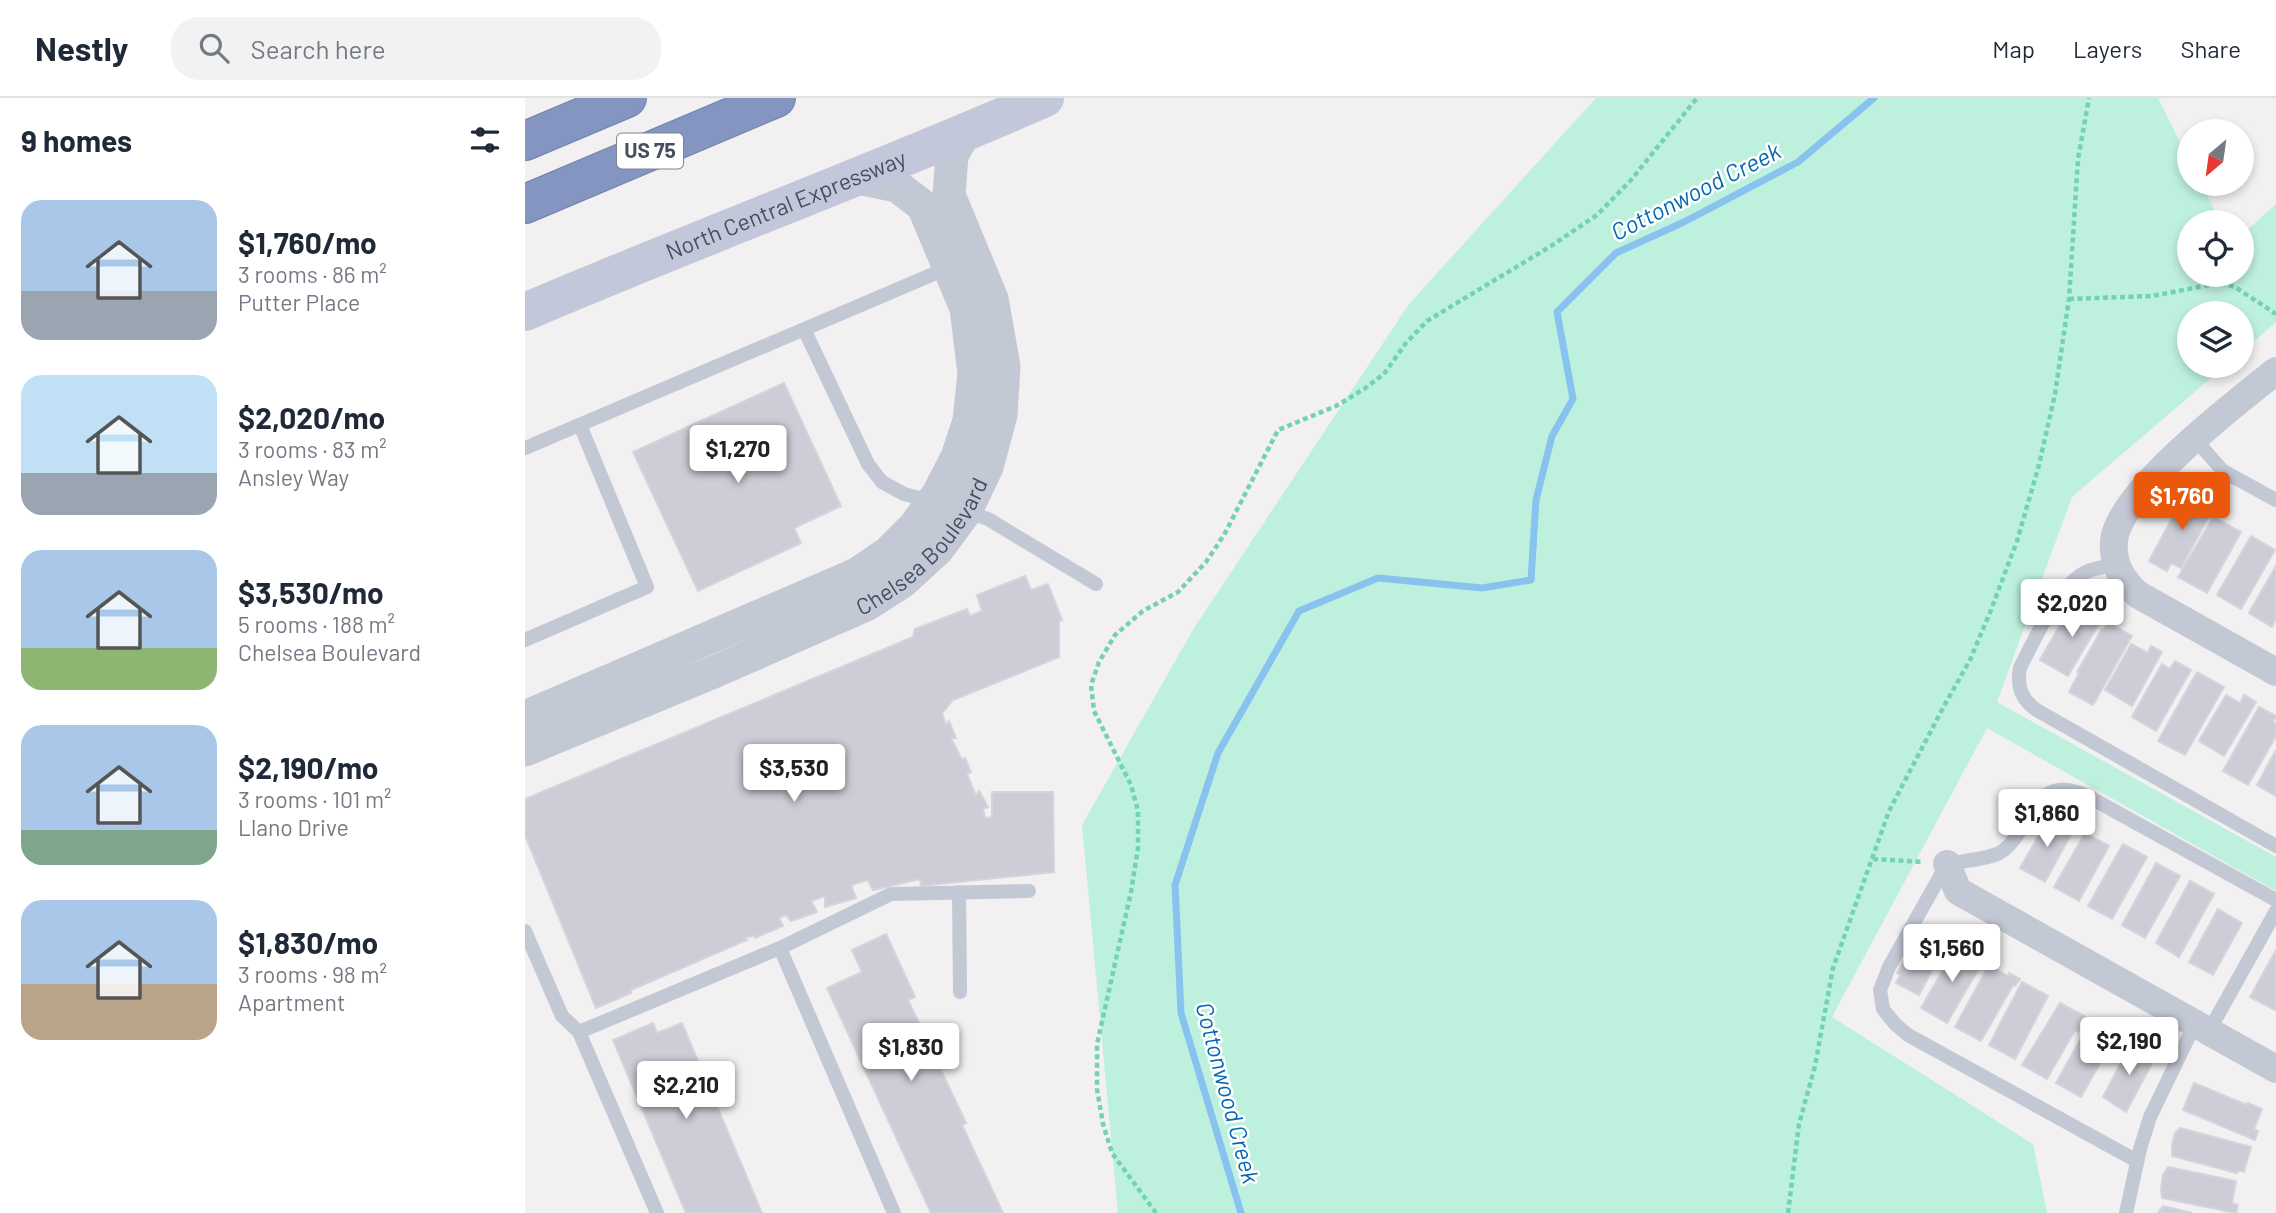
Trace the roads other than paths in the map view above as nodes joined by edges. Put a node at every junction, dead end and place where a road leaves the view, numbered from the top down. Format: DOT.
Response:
graph roads {
  1 [pos="627,98"];
  2 [pos="776,98"];
  3 [pos="1045,98"];
  4 [pos="964,134"];
  5 [pos="525,141"];
  6 [pos="858,178"];
  7 [pos="525,204"];
  8 [pos="961,262"];
  9 [pos="525,312"];
  10 [pos="804,329"];
  11 [pos="2276,371"];
  12 [pos="580,425"];
  13 [pos="2193,438"];
  14 [pos="525,449"];
  15 [pos="2276,500"];
  16 [pos="949,506"];
  17 [pos="2115,565"];
  18 [pos="1095,584"];
  19 [pos="525,640"];
  20 [pos="2276,672"];
  21 [pos="525,717"];
  22 [pos="525,750"];
  23 [pos="2276,846"];
  24 [pos="1947,864"];
  25 [pos="1029,891"];
  26 [pos="959,892"];
  27 [pos="2276,900"];
  28 [pos="2276,911"];
  29 [pos="525,931"];
  30 [pos="780,948"];
  31 [pos="960,992"];
  32 [pos="2202,1028"];
  33 [pos="579,1032"];
  34 [pos="2276,1069"];
  35 [pos="2137,1161"];
  36 [pos="657,1213"];
  37 [pos="894,1213"];
  38 [pos="2126,1213"];
  1 -- 5 [label="highway, US 75"];
  2 -- 7 [label="highway, US 75"];
  3 -- 4 [label="main road, North Central Expressway"];
  4 -- 6 [label="main road, North Central Expressway"];
  4 -- 8 [label="street, Chelsea Boulevard"];
  6 -- 8 [label="street, Chelsea Boulevard"];
  6 -- 9 [label="main road, North Central Expressway"];
  8 -- 10 [label="lane"];
  8 -- 16 [label="street, Chelsea Boulevard"];
  10 -- 12 [label="lane"];
  10 -- 16 [label="lane"];
  11 -- 13 [label="street"];
  12 -- 14 [label="lane"];
  12 -- 19 [label="lane"];
  13 -- 15 [label="lane"];
  13 -- 17 [label="street"];
  16 -- 18 [label="lane"];
  16 -- 21 [label="street, Chelsea Boulevard"];
  16 -- 22 [label="street, Chelsea Boulevard"];
  17 -- 20 [label="street"];
  17 -- 23 [label="lane"];
  24 -- 27 [label="lane"];
  24 -- 32 [label="street"];
  24 -- 35 [label="lane"];
  25 -- 26 [label="lane"];
  26 -- 30 [label="lane"];
  26 -- 31 [label="lane"];
  28 -- 32 [label="lane"];
  29 -- 33 [label="lane"];
  30 -- 33 [label="lane"];
  30 -- 37 [label="lane"];
  32 -- 34 [label="street"];
  32 -- 35 [label="lane"];
  33 -- 36 [label="lane"];
  35 -- 38 [label="lane"];
}
